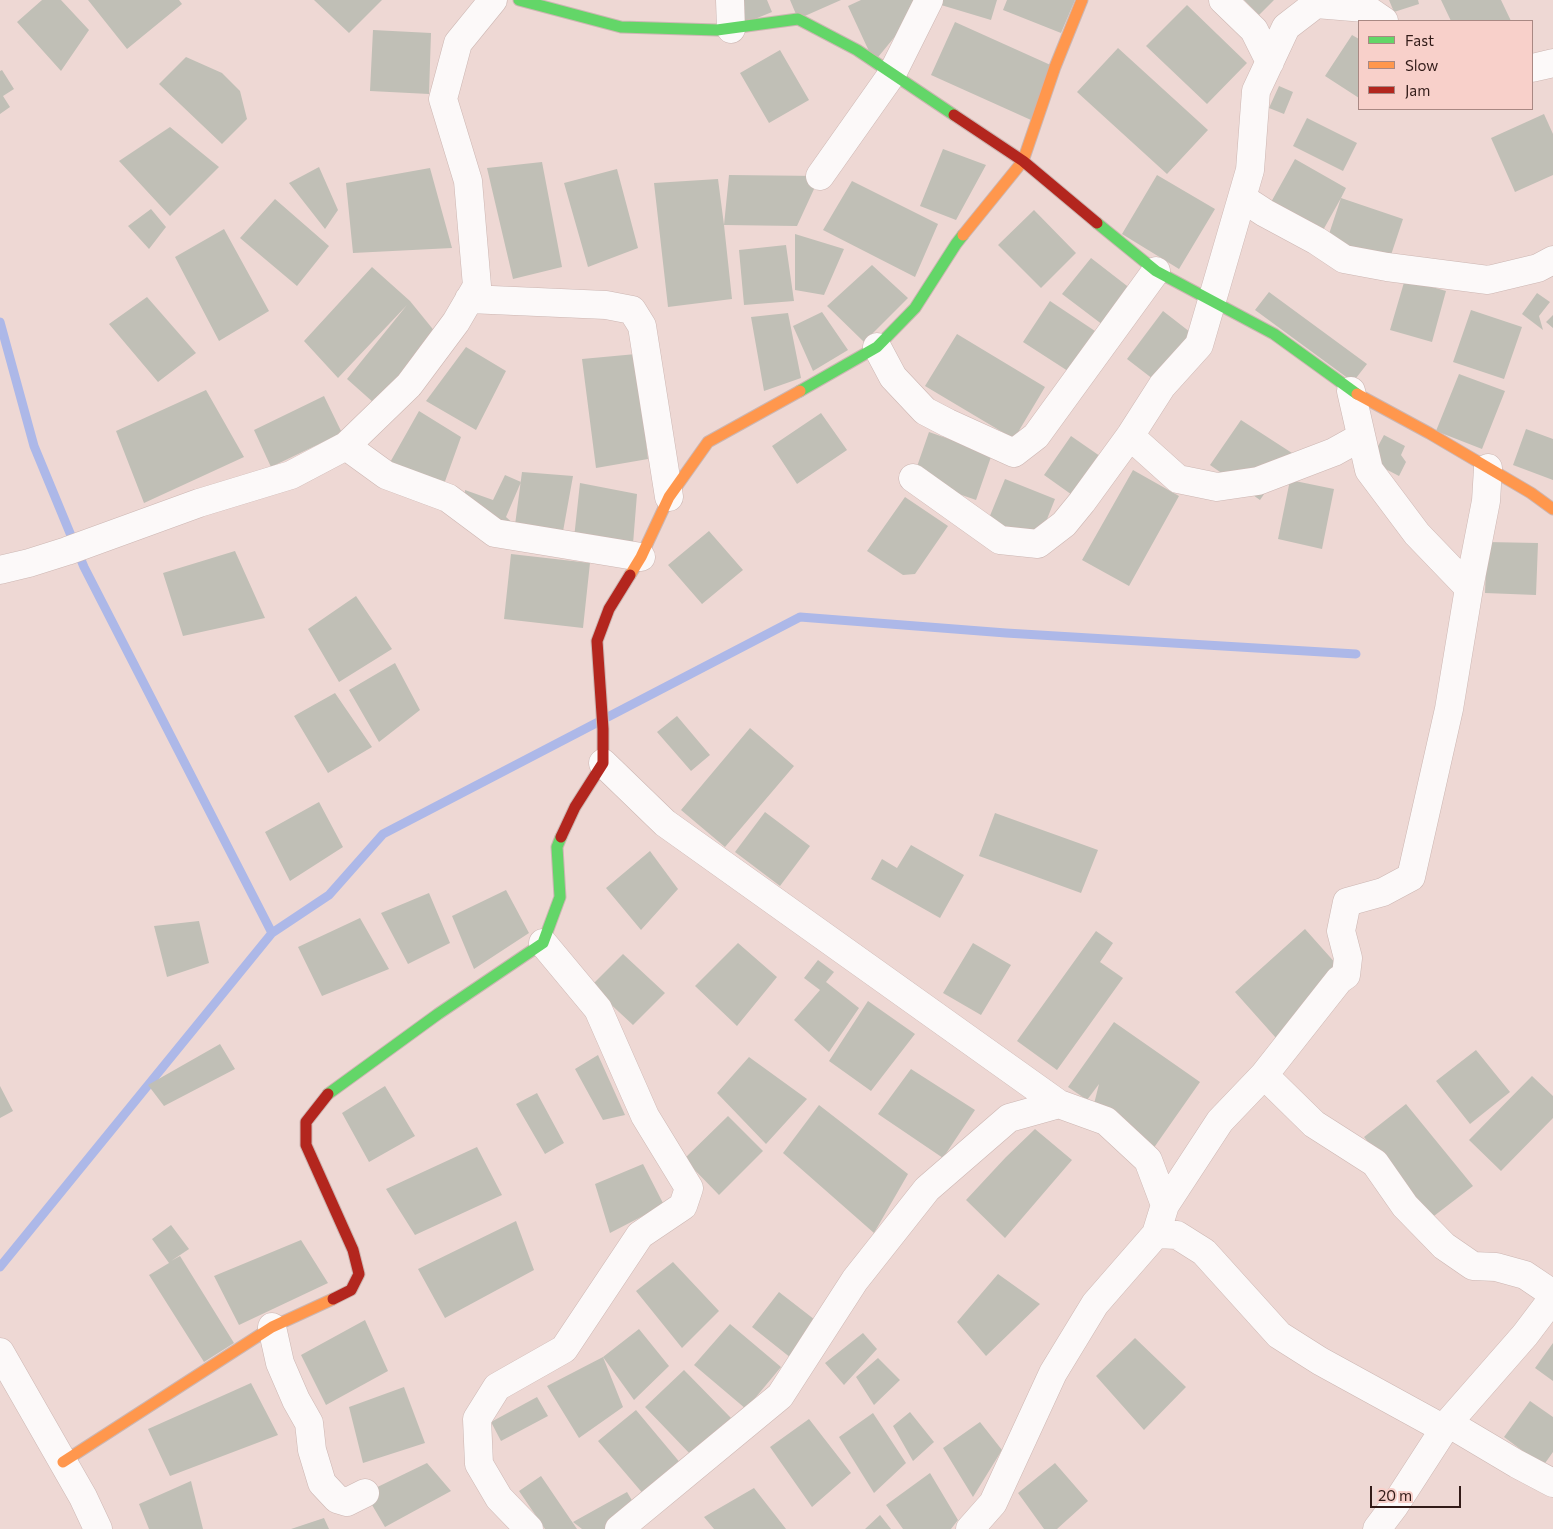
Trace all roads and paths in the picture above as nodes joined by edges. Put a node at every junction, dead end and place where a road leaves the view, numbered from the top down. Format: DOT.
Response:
graph roads {
  1 [pos="493,0"];
  2 [pos="519,0"];
  3 [pos="730,0"];
  4 [pos="929,0"];
  5 [pos="1082,0"];
  6 [pos="1223,0"];
  7 [pos="1383,20"];
  8 [pos="730,29"];
  9 [pos="1270,62"];
  10 [pos="1553,63"];
  11 [pos="1533,68"];
  12 [pos="892,74"];
  13 [pos="1023,161"];
  14 [pos="820,176"];
  15 [pos="1242,198"];
  16 [pos="1553,260"];
  17 [pos="1156,271"];
  18 [pos="469,299"];
  19 [pos="1212,301"];
  20 [pos="877,347"];
  21 [pos="1351,392"];
  22 [pos="1130,436"];
  23 [pos="1362,437"];
  24 [pos="346,446"];
  25 [pos="1488,468"];
  26 [pos="913,478"];
  27 [pos="669,497"];
  28 [pos="1553,509"];
  29 [pos="640,557"];
  30 [pos="0,570"];
  31 [pos="1468,588"];
  32 [pos="603,763"];
  33 [pos="542,943"];
  34 [pos="1264,1075"];
  35 [pos="1059,1104"];
  36 [pos="1165,1205"];
  37 [pos="1156,1234"];
  38 [pos="1553,1294"];
  39 [pos="1553,1298"];
  40 [pos="272,1327"];
  41 [pos="0,1352"];
  42 [pos="1446,1426"];
  43 [pos="63,1462"];
  44 [pos="1553,1483"];
  45 [pos="365,1493"];
  46 [pos="98,1529"];
  47 [pos="529,1529"];
  48 [pos="619,1529"];
  49 [pos="970,1529"];
  50 [pos="1377,1529"];
  1 -- 18 [label="street"];
  2 -- 8 [label="street"];
  3 -- 8 [label="street"];
  4 -- 12 [label="street"];
  5 -- 13 [label="street"];
  6 -- 9 [label="street"];
  7 -- 9 [label="street"];
  8 -- 12 [label="street"];
  9 -- 15 [label="street"];
  10 -- 11 [label="street"];
  12 -- 13 [label="street"];
  12 -- 14 [label="street"];
  13 -- 17 [label="street"];
  13 -- 20 [label="street"];
  15 -- 16 [label="street"];
  15 -- 19 [label="street"];
  17 -- 19 [label="street"];
  17 -- 20 [label="street"];
  18 -- 24 [label="street"];
  18 -- 27 [label="street"];
  19 -- 21 [label="street"];
  19 -- 22 [label="street"];
  20 -- 27 [label="street"];
  21 -- 23 [label="street"];
  21 -- 25 [label="street"];
  22 -- 23 [label="street"];
  22 -- 26 [label="street"];
  23 -- 31 [label="street"];
  24 -- 29 [label="street"];
  24 -- 30 [label="street"];
  25 -- 28 [label="street"];
  25 -- 31 [label="street"];
  27 -- 29 [label="street"];
  29 -- 32 [label="street"];
  31 -- 34 [label="street"];
  32 -- 33 [label="street"];
  32 -- 35 [label="street"];
  33 -- 40 [label="street"];
  33 -- 47 [label="street"];
  34 -- 36 [label="street"];
  34 -- 38 [label="street"];
  35 -- 36 [label="street"];
  35 -- 48 [label="street"];
  36 -- 37 [label="street"];
  37 -- 42 [label="street"];
  37 -- 49 [label="street"];
  39 -- 42 [label="street"];
  40 -- 43 [label="street"];
  40 -- 45 [label="street"];
  41 -- 43 [label="street"];
  42 -- 44 [label="street"];
  42 -- 50 [label="street"];
  43 -- 46 [label="street"];
}
